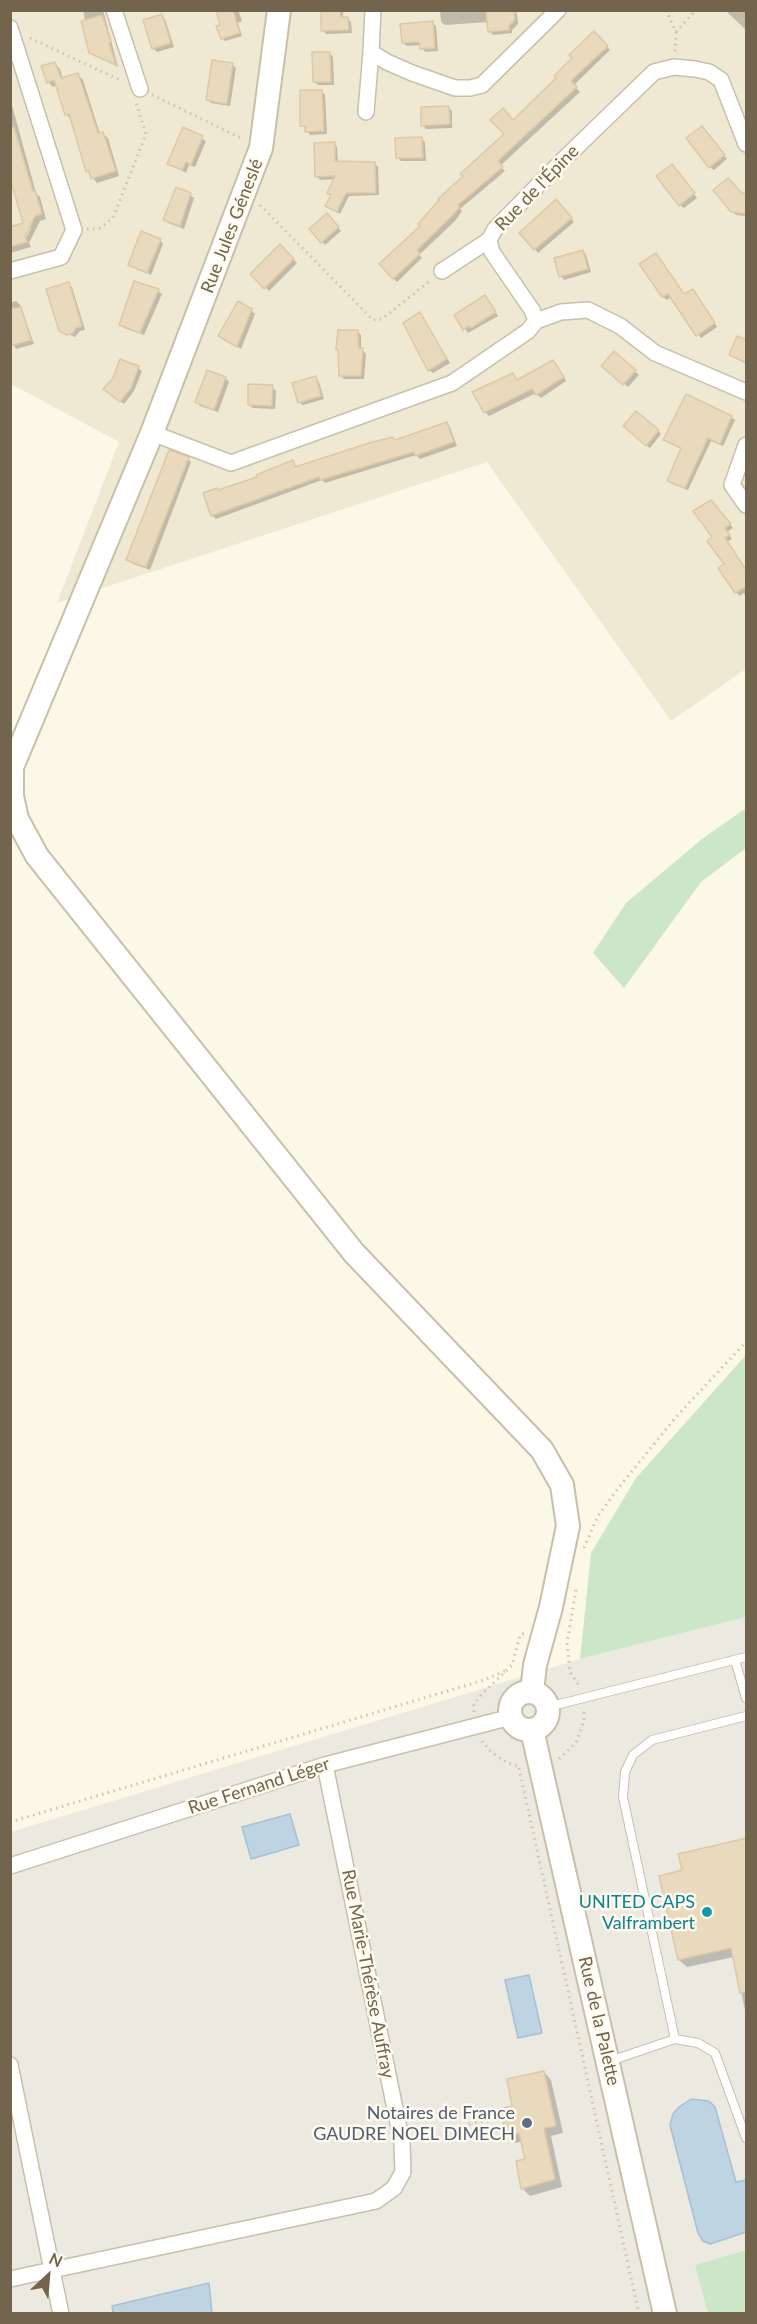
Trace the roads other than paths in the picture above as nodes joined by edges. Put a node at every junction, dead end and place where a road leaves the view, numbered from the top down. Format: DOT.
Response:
graph roads {
  1 [pos="114,10"];
  2 [pos="279,10"];
  3 [pos="373,10"];
  4 [pos="549,14"];
  5 [pos="10,28"];
  6 [pos="371,52"];
  7 [pos="136,92"];
  8 [pos="366,112"];
  9 [pos="747,144"];
  10 [pos="489,240"];
  11 [pos="442,271"];
  12 [pos="10,272"];
  13 [pos="536,321"];
  14 [pos="747,393"];
  15 [pos="152,433"];
  16 [pos="747,445"];
  17 [pos="747,505"];
  18 [pos="747,1657"];
  19 [pos="735,1660"];
  20 [pos="532,1691"];
  21 [pos="747,1698"];
  22 [pos="548,1707"];
  23 [pos="747,1716"];
  24 [pos="511,1717"];
  25 [pos="532,1730"];
  26 [pos="325,1765"];
  27 [pos="10,1866"];
  28 [pos="675,2038"];
  29 [pos="608,2061"];
  30 [pos="10,2065"];
  31 [pos="747,2138"];
  32 [pos="52,2271"];
  33 [pos="10,2279"];
  34 [pos="61,2313"];
  35 [pos="665,2313"];
  1 -- 7 [label="street"];
  2 -- 15 [label="street, Rue Jules Géneslé"];
  3 -- 6 [label="street"];
  4 -- 6 [label="street"];
  5 -- 12 [label="street"];
  6 -- 8 [label="street"];
  9 -- 10 [label="street, Rue de l'Épine"];
  10 -- 11 [label="street"];
  10 -- 13 [label="street, Rue de l'Épine"];
  13 -- 14 [label="street"];
  13 -- 15 [label="street"];
  15 -- 20 [label="street, Rue Jules Géneslé"];
  16 -- 17 [label="street"];
  18 -- 19 [label="lane"];
  19 -- 21 [label="lane"];
  19 -- 22 [label="lane"];
  20 -- 22 [label="street"];
  20 -- 24 [label="street"];
  22 -- 25 [label="street"];
  23 -- 28 [label="lane"];
  24 -- 25 [label="street"];
  24 -- 26 [label="street, Rue Fernand Léger"];
  25 -- 29 [label="street, Rue de la Palette"];
  26 -- 27 [label="street, Rue Fernand Léger"];
  26 -- 32 [label="street, Rue Marie-Thérèse Auffray"];
  28 -- 29 [label="lane"];
  28 -- 31 [label="lane"];
  29 -- 35 [label="street, Rue de la Palette"];
  30 -- 32 [label="street"];
  32 -- 33 [label="street"];
  32 -- 34 [label="street"];
}
